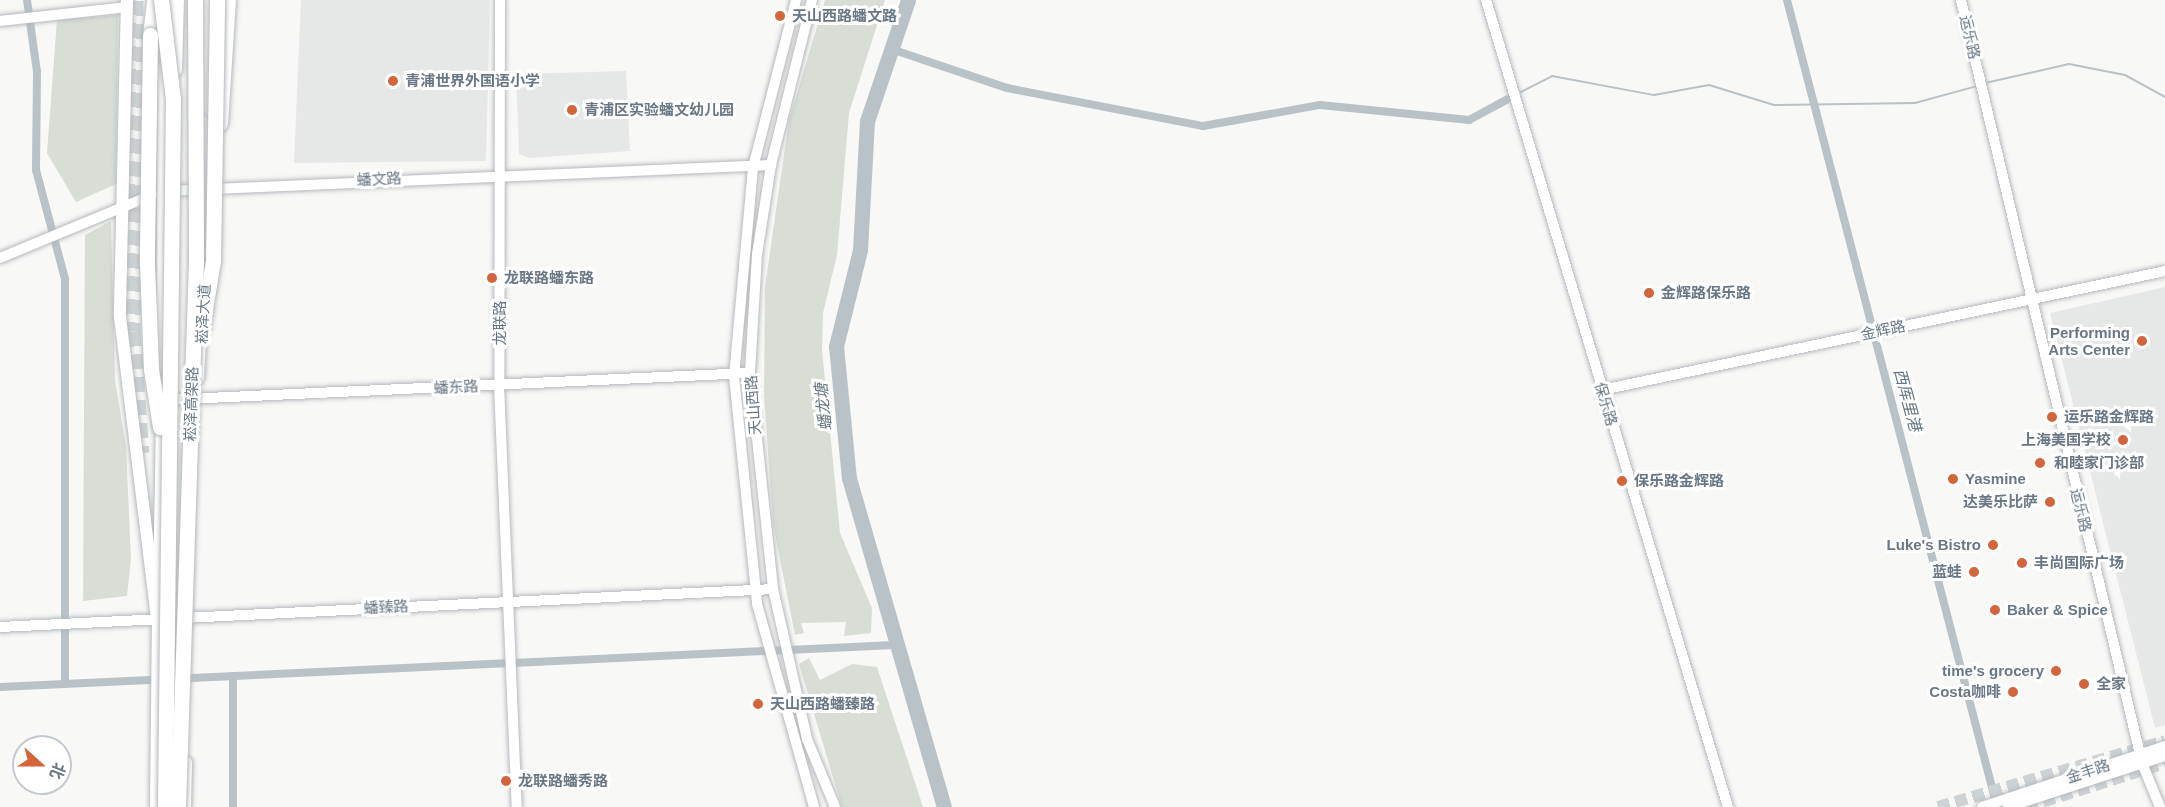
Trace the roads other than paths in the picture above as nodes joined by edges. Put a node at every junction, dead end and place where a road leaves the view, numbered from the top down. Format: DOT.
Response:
graph roads {
  1 [pos="153,0"];
  2 [pos="162,0"];
  3 [pos="176,0"];
  4 [pos="195,0"];
  5 [pos="201,0"];
  6 [pos="217,0"];
  7 [pos="228,0"];
  8 [pos="500,0"];
  9 [pos="796,0"];
  10 [pos="812,0"];
  11 [pos="1486,0"];
  12 [pos="1961,0"];
  13 [pos="127,4"];
  14 [pos="0,21"];
  15 [pos="173,99"];
  16 [pos="771,165"];
  17 [pos="753,168"];
  18 [pos="501,173"];
  19 [pos="204,187"];
  20 [pos="162,192"];
  21 [pos="122,203"];
  22 [pos="0,258"];
  23 [pos="2165,271"];
  24 [pos="2030,299"];
  25 [pos="750,373"];
  26 [pos="734,376"];
  27 [pos="499,385"];
  28 [pos="1602,390"];
  29 [pos="195,395"];
  30 [pos="161,400"];
  31 [pos="166,461"];
  32 [pos="773,589"];
  33 [pos="755,590"];
  34 [pos="508,601"];
  35 [pos="191,618"];
  36 [pos="157,620"];
  37 [pos="0,627"];
  38 [pos="2165,746"];
  39 [pos="2165,756"];
  40 [pos="2141,758"];
  41 [pos="2012,803"];
  42 [pos="1984,806"];
  43 [pos="155,807"];
  44 [pos="165,807"];
  45 [pos="178,807"];
  46 [pos="186,807"];
  47 [pos="517,807"];
  48 [pos="814,807"];
  49 [pos="834,807"];
  50 [pos="1728,807"];
  51 [pos="2160,807"];
  1 -- 31 [label="highway, bridge"];
  2 -- 15 [label="highway, bridge"];
  2 -- 20 [label="street"];
  3 -- 15 [label="highway, 崧泽高架路, bridge"];
  4 -- 29 [label="highway, 崧泽高架路, bridge"];
  5 -- 19 [label="street, 崧泽大道"];
  6 -- 29 [label="highway, bridge"];
  7 -- 19 [label="highway"];
  8 -- 18 [label="street, 龙联路"];
  9 -- 17 [label="street, 天山西路"];
  10 -- 16 [label="street, 天山西路"];
  11 -- 28 [label="street, 保乐路"];
  12 -- 24 [label="street, 运乐路"];
  13 -- 14 [label="street"];
  13 -- 21 [label="main road"];
  15 -- 31 [label="highway, 崧泽高架路, bridge"];
  16 -- 17 [label="street, 蟠文路"];
  16 -- 25 [label="street, 天山西路"];
  17 -- 18 [label="street, 蟠文路"];
  17 -- 26 [label="street, 天山西路"];
  18 -- 19 [label="street, 蟠文路"];
  18 -- 27 [label="street, 龙联路"];
  19 -- 20 [label="street, 蟠文路"];
  19 -- 29 [label="street, 崧泽大道"];
  20 -- 21 [label="street, 蟠文路"];
  20 -- 30 [label="street"];
  21 -- 22 [label="street, 蟠文路"];
  21 -- 36 [label="main road"];
  23 -- 24 [label="street, 金辉路"];
  24 -- 28 [label="street, 金辉路"];
  24 -- 40 [label="street, 运乐路"];
  25 -- 26 [label="street, 蟠东路"];
  25 -- 32 [label="street, 天山西路"];
  26 -- 27 [label="street, 蟠东路"];
  26 -- 33 [label="street, 天山西路"];
  27 -- 29 [label="street, 蟠东路"];
  27 -- 34 [label="street, 龙联路"];
  28 -- 50 [label="street, 保乐路"];
  29 -- 30 [label="street, 蟠东路"];
  29 -- 35 [label="street, 崧泽大道"];
  29 -- 45 [label="highway, 崧泽高架路, bridge"];
  30 -- 36 [label="street"];
  31 -- 44 [label="highway, 崧泽高架路, bridge"];
  32 -- 33 [label="street, 蟠臻路"];
  32 -- 49 [label="street, 天山西路"];
  33 -- 34 [label="street, 蟠臻路"];
  33 -- 48 [label="street, 天山西路"];
  34 -- 35 [label="street, 蟠臻路"];
  34 -- 47 [label="street, 龙联路"];
  35 -- 36 [label="street, 蟠臻路"];
  35 -- 46 [label="street, 崧泽大道"];
  36 -- 37 [label="street, 蟠臻路"];
  36 -- 43 [label="street"];
  38 -- 40 [label="street, 金丰路"];
  39 -- 40 [label="street"];
  40 -- 41 [label="street, 金丰路"];
  40 -- 51 [label="street, 运乐路"];
  41 -- 42 [label="street, 金丰路"];
}
